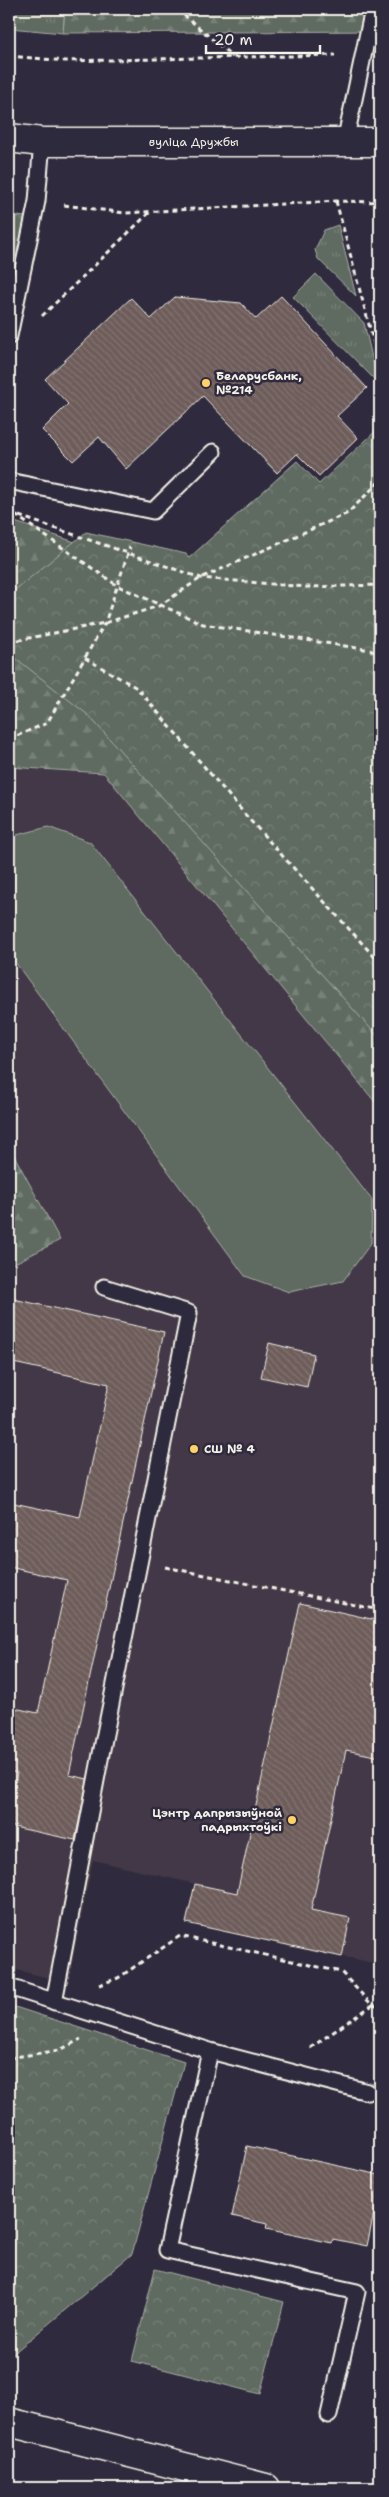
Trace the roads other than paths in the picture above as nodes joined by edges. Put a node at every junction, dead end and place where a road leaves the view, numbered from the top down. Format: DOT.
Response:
graph roads {
  1 [pos="372,9"];
  2 [pos="9,138"];
  3 [pos="42,142"];
  4 [pos="345,142"];
  5 [pos="380,142"];
  6 [pos="9,336"];
  7 [pos="213,452"];
  8 [pos="9,481"];
  9 [pos="104,1288"];
  10 [pos="9,1987"];
  11 [pos="54,2002"];
  12 [pos="210,2052"];
  13 [pos="368,2092"];
  14 [pos="329,2415"];
  15 [pos="9,2422"];
  16 [pos="266,2488"];
  1 -- 4 [label="lane"];
  2 -- 3 [label="street, вуліца Дружбы"];
  3 -- 4 [label="street, вуліца Дружбы"];
  3 -- 6 [label="lane"];
  4 -- 5 [label="street, вуліца Дружбы"];
  7 -- 8 [label="lane"];
  9 -- 11 [label="lane"];
  10 -- 11 [label="lane"];
  11 -- 12 [label="lane"];
  12 -- 13 [label="lane"];
  12 -- 14 [label="lane"];
  15 -- 16 [label="street"];
}
